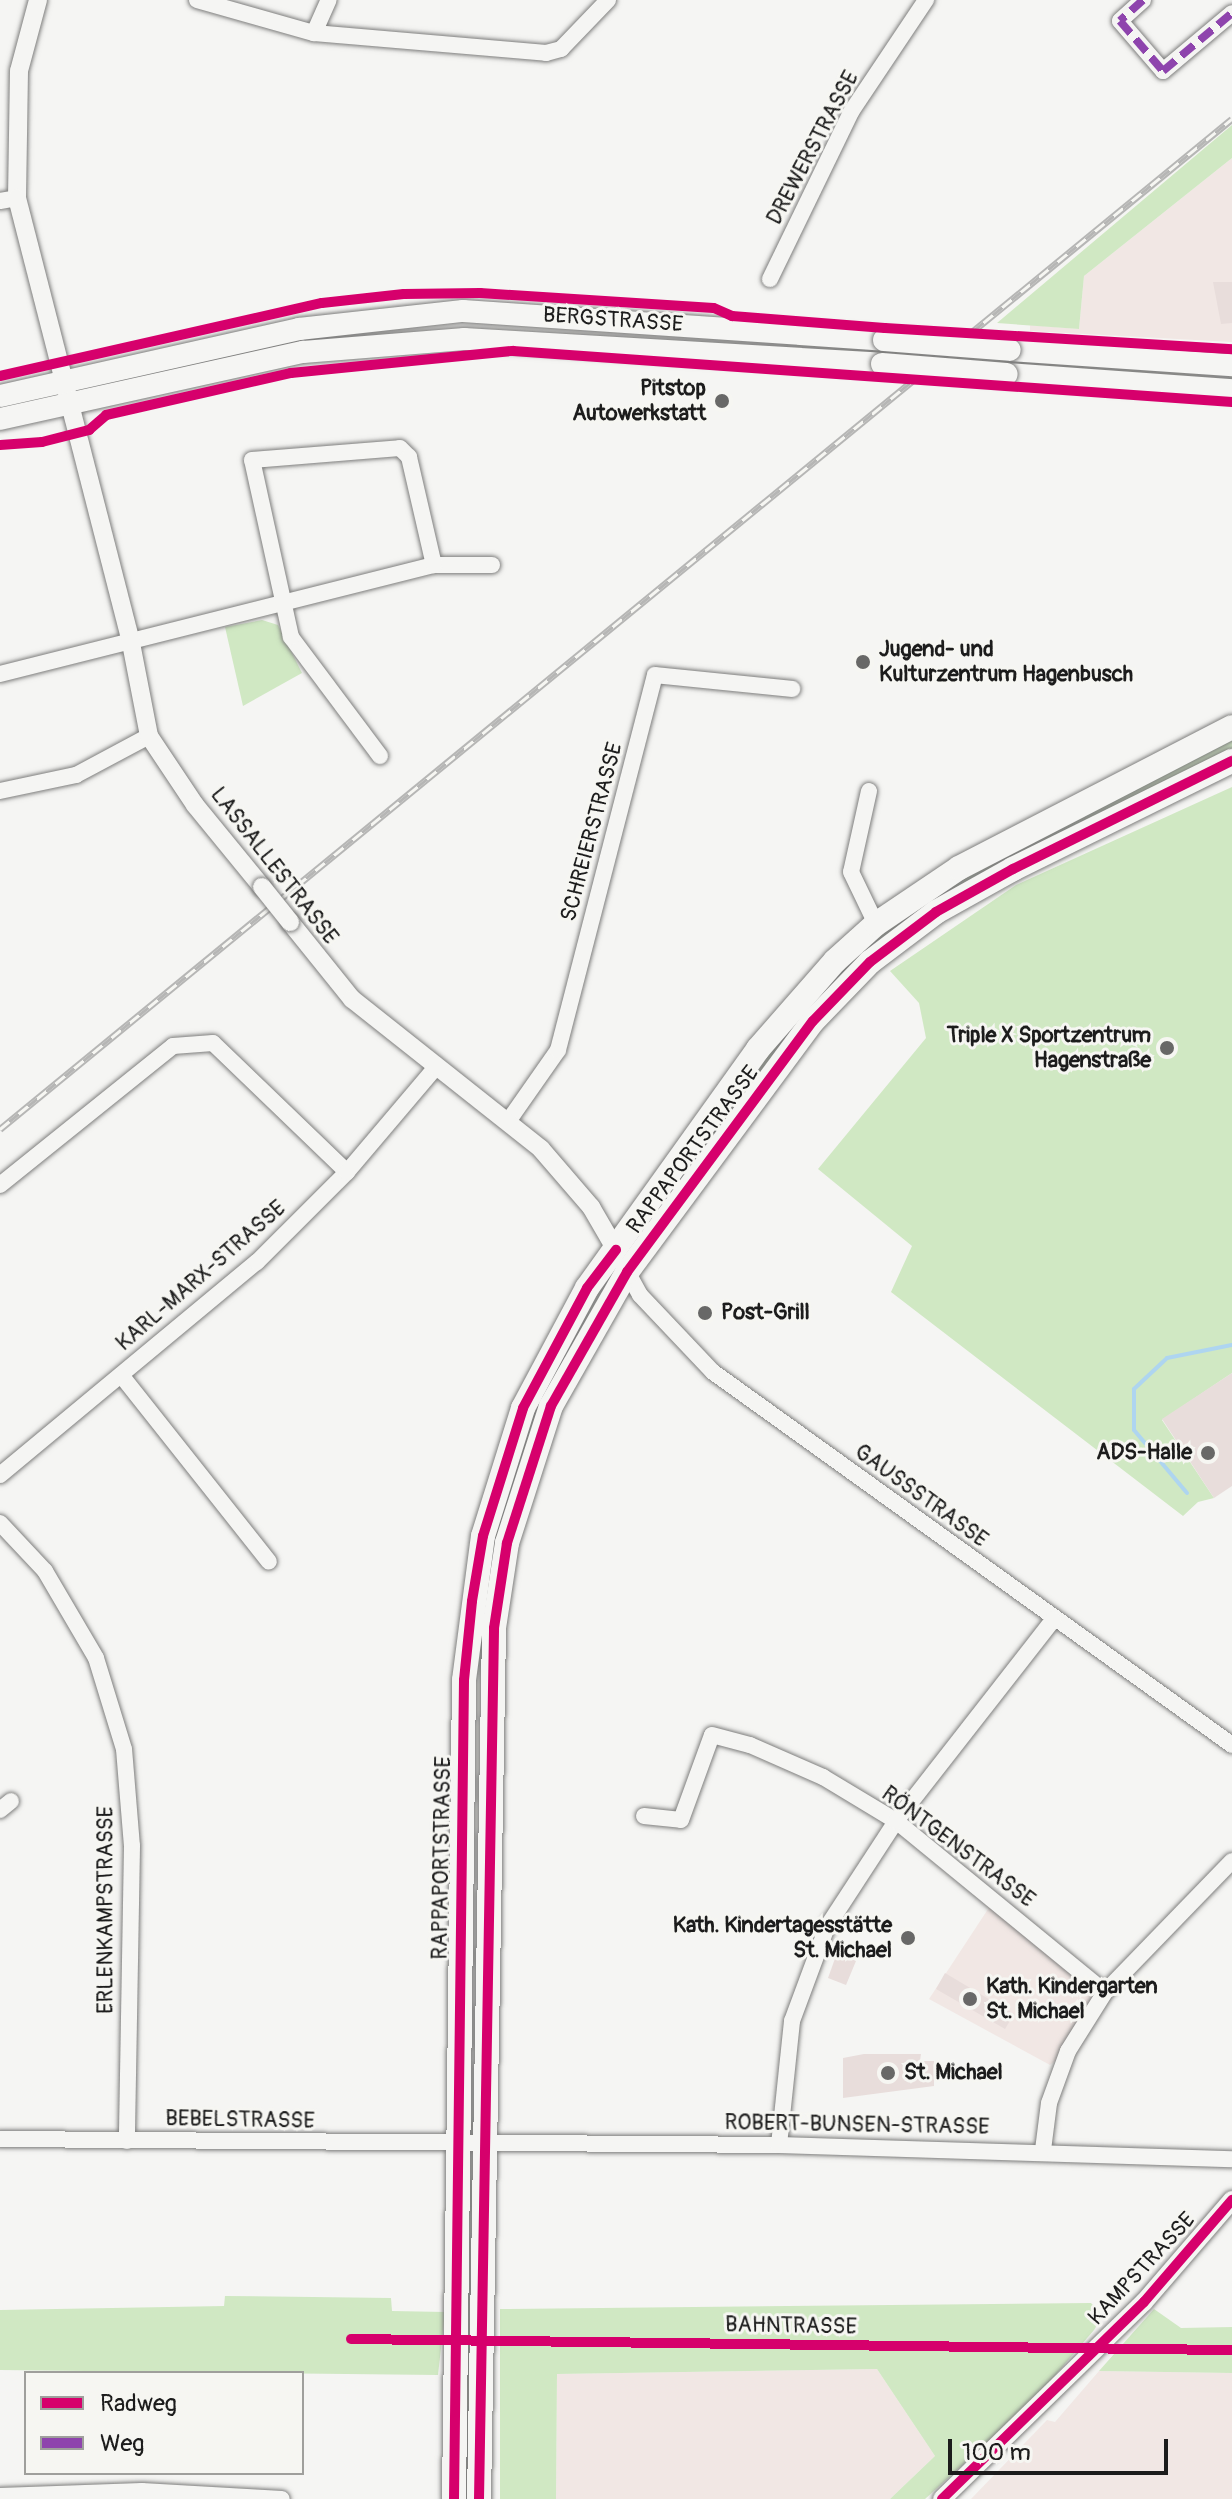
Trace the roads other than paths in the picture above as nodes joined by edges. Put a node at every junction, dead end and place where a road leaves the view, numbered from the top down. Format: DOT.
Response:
graph roads {
  1 [pos="38,0"];
  2 [pos="197,0"];
  3 [pos="329,0"];
  4 [pos="608,0"];
  5 [pos="926,0"];
  6 [pos="1143,0"];
  7 [pos="1232,13"];
  8 [pos="314,33"];
  9 [pos="9,200"];
  10 [pos="770,279"];
  11 [pos="1232,365"];
  12 [pos="62,381"];
  13 [pos="1232,390"];
  14 [pos="0,396"];
  15 [pos="67,404"];
  16 [pos="0,419"];
  17 [pos="434,565"];
  18 [pos="492,565"];
  19 [pos="286,603"];
  20 [pos="130,638"];
  21 [pos="0,674"];
  22 [pos="792,689"];
  23 [pos="1232,727"];
  24 [pos="149,736"];
  25 [pos="380,756"];
  26 [pos="1232,761"];
  27 [pos="0,791"];
  28 [pos="869,791"];
  29 [pos="876,924"];
  30 [pos="437,1066"];
  31 [pos="509,1120"];
  32 [pos="347,1172"];
  33 [pos="0,1185"];
  34 [pos="616,1250"];
  35 [pos="627,1272"];
  36 [pos="121,1375"];
  37 [pos="0,1475"];
  38 [pos="0,1523"];
  39 [pos="269,1562"];
  40 [pos="1053,1620"];
  41 [pos="1232,1745"];
  42 [pos="644,1816"];
  43 [pos="896,1821"];
  44 [pos="1232,1861"];
  45 [pos="1105,1992"];
  46 [pos="0,2139"];
  47 [pos="127,2141"];
  48 [pos="469,2145"];
  49 [pos="779,2145"];
  50 [pos="1043,2150"];
  51 [pos="1232,2159"];
  52 [pos="1232,2200"];
  53 [pos="0,2496"];
  54 [pos="282,2499"];
  55 [pos="454,2499"];
  56 [pos="479,2499"];
  57 [pos="942,2499"];
  1 -- 9 [label="street, LASSALLESTRASSE"];
  2 -- 8 [label="street"];
  3 -- 8 [label="street"];
  4 -- 8 [label="street"];
  5 -- 10 [label="street, DREWERSTRASSE"];
  6 -- 7 [label="street"];
  9 -- 12 [label="street, LASSALLESTRASSE"];
  11 -- 12 [label="main road, BERGSTRASSE, bridge"];
  12 -- 14 [label="main road, BERGSTRASSE"];
  12 -- 15 [label="street, LASSALLESTRASSE"];
  13 -- 15 [label="main road, BERGSTRASSE, bridge"];
  15 -- 16 [label="main road, BERGSTRASSE"];
  15 -- 20 [label="street, LASSALLESTRASSE"];
  17 -- 18 [label="street"];
  17 -- 19 [label="street"];
  17 -- 19 [label="street"];
  19 -- 20 [label="street"];
  19 -- 25 [label="street"];
  20 -- 21 [label="street"];
  20 -- 24 [label="street, LASSALLESTRASSE"];
  22 -- 31 [label="street, SCHREIERSTRASSE"];
  23 -- 29 [label="main road, RAPPAPORTSTRASSE"];
  24 -- 27 [label="street"];
  24 -- 30 [label="street, LASSALLESTRASSE, bridge"];
  26 -- 35 [label="main road, RAPPAPORTSTRASSE"];
  28 -- 29 [label="street"];
  29 -- 34 [label="main road, RAPPAPORTSTRASSE"];
  30 -- 31 [label="street, LASSALLESTRASSE"];
  30 -- 32 [label="street, KARL-MARX-STRASSE"];
  31 -- 34 [label="street, LASSALLESTRASSE"];
  32 -- 33 [label="street"];
  32 -- 36 [label="street, KARL-MARX-STRASSE"];
  34 -- 35 [label="street, GAUSSSTRASSE"];
  34 -- 48 [label="main road, RAPPAPORTSTRASSE"];
  35 -- 40 [label="street, GAUSSSTRASSE"];
  35 -- 48 [label="main road, RAPPAPORTSTRASSE"];
  36 -- 37 [label="street, KARL-MARX-STRASSE"];
  36 -- 39 [label="street, KARL-MARX-STRASSE"];
  38 -- 47 [label="street, ERLENKAMPSTRASSE"];
  40 -- 41 [label="street, GAUSSSTRASSE"];
  40 -- 43 [label="street"];
  42 -- 43 [label="street, RÖNTGENSTRASSE"];
  43 -- 45 [label="street, RÖNTGENSTRASSE"];
  43 -- 49 [label="street"];
  44 -- 45 [label="street"];
  45 -- 50 [label="street"];
  46 -- 47 [label="street, BEBELSTRASSE"];
  47 -- 48 [label="street, BEBELSTRASSE"];
  48 -- 49 [label="street, ROBERT-BUNSEN-STRASSE"];
  48 -- 55 [label="main road, RAPPAPORTSTRASSE"];
  48 -- 56 [label="main road, RAPPAPORTSTRASSE"];
  49 -- 50 [label="street, ROBERT-BUNSEN-STRASSE"];
  50 -- 51 [label="street, ROBERT-BUNSEN-STRASSE"];
  52 -- 57 [label="street, KAMPSTRASSE"];
  53 -- 54 [label="street"];
}
